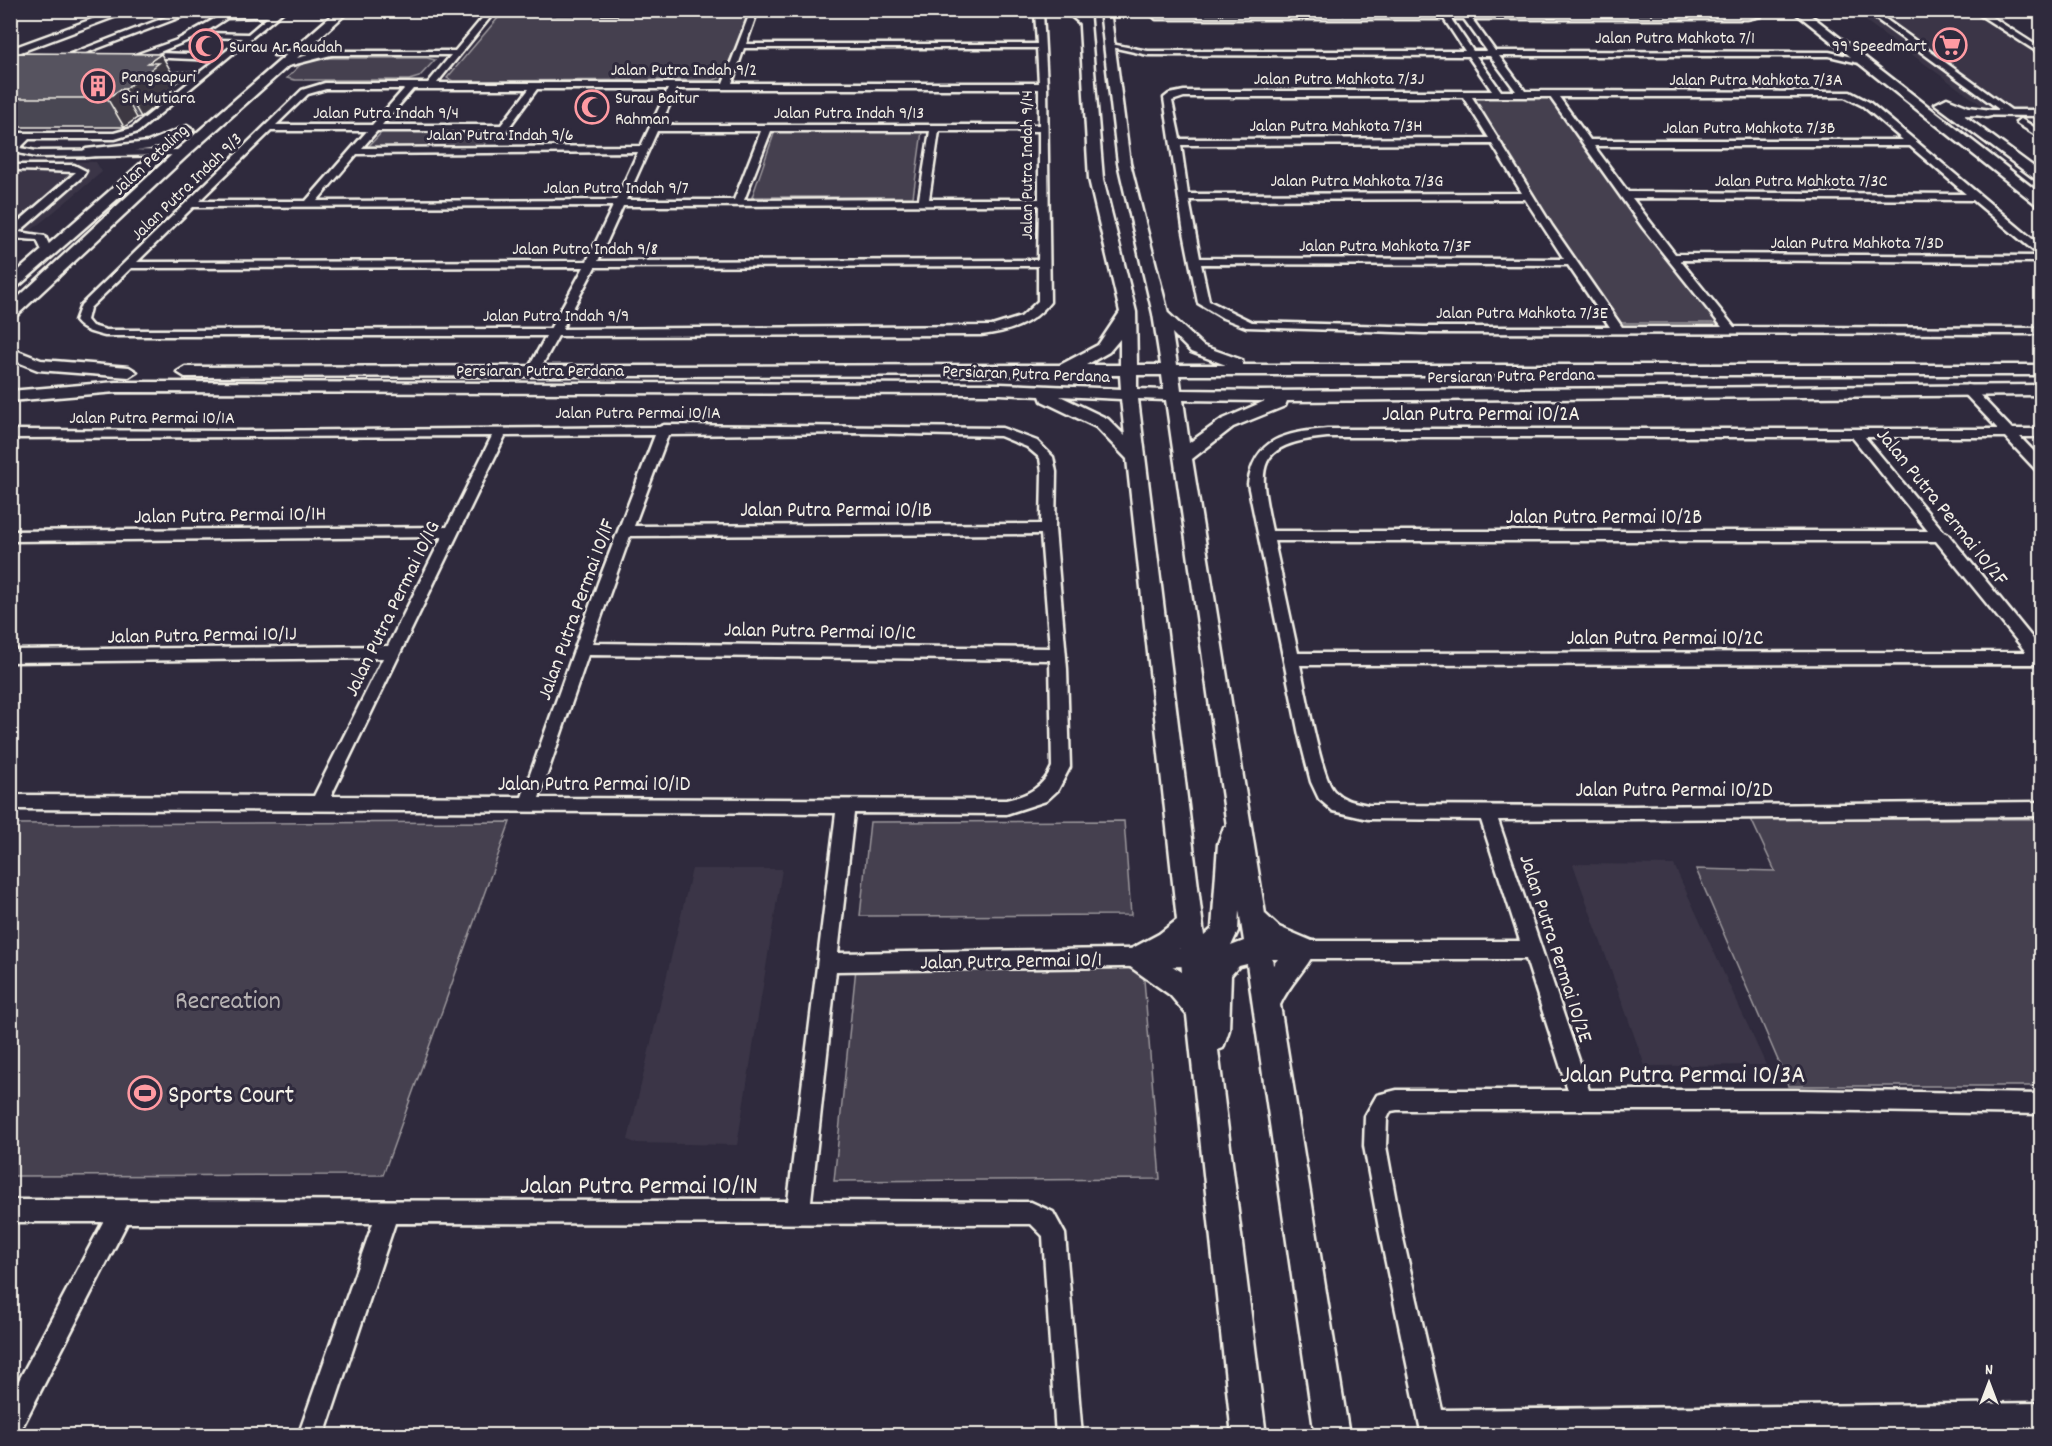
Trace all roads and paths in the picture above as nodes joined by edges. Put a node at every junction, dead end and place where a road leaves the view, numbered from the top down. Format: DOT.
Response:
graph roads {
  1 [pos="128,10"];
  2 [pos="345,10"];
  3 [pos="1105,10"];
  4 [pos="1150,10"];
  5 [pos="1755,10"];
  6 [pos="1797,10"];
  7 [pos="1867,10"];
  8 [pos="1975,10"];
  9 [pos="493,11"];
  10 [pos="649,11"];
  11 [pos="739,11"];
  12 [pos="949,11"];
  13 [pos="1040,11"];
  14 [pos="1059,11"];
  15 [pos="754,12"];
  16 [pos="228,13"];
  17 [pos="279,13"];
  18 [pos="1415,14"];
  19 [pos="1491,14"];
  20 [pos="1085,17"];
  21 [pos="1446,17"];
  22 [pos="1466,17"];
  23 [pos="213,26"];
  24 [pos="233,26"];
  25 [pos="243,26"];
  26 [pos="263,26"];
  27 [pos="196,35"];
  28 [pos="316,35"];
  29 [pos="251,36"];
  30 [pos="1461,40"];
  31 [pos="1482,40"];
  32 [pos="1840,44"];
  33 [pos="741,46"];
  34 [pos="1042,46"];
  35 [pos="1111,46"];
  36 [pos="282,49"];
  37 [pos="297,52"];
  38 [pos="335,52"];
  39 [pos="10,53"];
  40 [pos="458,53"];
  41 [pos="1148,53"];
  42 [pos="1440,53"];
  43 [pos="1470,53"];
  44 [pos="1492,53"];
  45 [pos="1520,53"];
  46 [pos="2042,53"];
  47 [pos="145,54"];
  48 [pos="1829,54"];
  49 [pos="224,58"];
  50 [pos="1863,62"];
  51 [pos="48,64"];
  52 [pos="116,65"];
  53 [pos="282,67"];
  54 [pos="1113,67"];
  55 [pos="1504,69"];
  56 [pos="1482,70"];
  57 [pos="145,76"];
  58 [pos="202,76"];
  59 [pos="674,85"];
  60 [pos="727,85"];
  61 [pos="325,86"];
  62 [pos="411,86"];
  63 [pos="431,86"];
  64 [pos="535,86"];
  65 [pos="1042,86"];
  66 [pos="1896,88"];
  67 [pos="1466,94"];
  68 [pos="1498,94"];
  69 [pos="1522,94"];
  70 [pos="1553,95"];
  71 [pos="1168,109"];
  72 [pos="1987,113"];
  73 [pos="2042,113"];
  74 [pos="1954,117"];
  75 [pos="2005,117"];
  76 [pos="2020,122"];
  77 [pos="2042,122"];
  78 [pos="268,128"];
  79 [pos="374,128"];
  80 [pos="504,128"];
  81 [pos="656,128"];
  82 [pos="767,128"];
  83 [pos="935,128"];
  84 [pos="1042,128"];
  85 [pos="187,130"];
  86 [pos="10,136"];
  87 [pos="2041,136"];
  88 [pos="26,137"];
  89 [pos="1495,141"];
  90 [pos="1176,142"];
  91 [pos="1587,143"];
  92 [pos="1910,143"];
  93 [pos="1996,146"];
  94 [pos="488,150"];
  95 [pos="645,150"];
  96 [pos="355,151"];
  97 [pos="1977,152"];
  98 [pos="86,153"];
  99 [pos="161,153"];
  100 [pos="183,153"];
  101 [pos="36,154"];
  102 [pos="105,154"];
  103 [pos="1124,163"];
  104 [pos="20,167"];
  105 [pos="10,174"];
  106 [pos="1096,179"];
  107 [pos="2042,180"];
  108 [pos="127,183"];
  109 [pos="1626,195"];
  110 [pos="1528,196"];
  111 [pos="1185,197"];
  112 [pos="1976,197"];
  113 [pos="924,202"];
  114 [pos="1042,202"];
  115 [pos="2042,202"];
  116 [pos="620,203"];
  117 [pos="738,203"];
  118 [pos="190,204"];
  119 [pos="309,204"];
  120 [pos="10,235"];
  121 [pos="48,253"];
  122 [pos="2042,253"];
  123 [pos="1672,257"];
  124 [pos="2042,259"];
  125 [pos="1197,261"];
  126 [pos="1572,262"];
  127 [pos="1043,263"];
  128 [pos="591,264"];
  129 [pos="128,265"];
  130 [pos="10,286"];
  131 [pos="15,309"];
  132 [pos="1128,312"];
  133 [pos="1161,314"];
  134 [pos="1032,316"];
  135 [pos="10,321"];
  136 [pos="81,321"];
  137 [pos="1730,329"];
  138 [pos="1618,330"];
  139 [pos="2042,331"];
  140 [pos="553,333"];
  141 [pos="10,353"];
  142 [pos="1250,368"];
  143 [pos="1129,370"];
  144 [pos="1169,370"];
  145 [pos="2042,370"];
  146 [pos="533,371"];
  147 [pos="1049,371"];
  148 [pos="129,372"];
  149 [pos="10,383"];
  150 [pos="1000,389"];
  151 [pos="1967,389"];
  152 [pos="2042,390"];
  153 [pos="1173,394"];
  154 [pos="10,396"];
  155 [pos="1129,396"];
  156 [pos="1295,397"];
  157 [pos="664,429"];
  158 [pos="501,431"];
  159 [pos="2042,433"];
  160 [pos="10,434"];
  161 [pos="1856,434"];
  162 [pos="2010,434"];
  163 [pos="1136,458"];
  164 [pos="1183,458"];
  165 [pos="2042,468"];
  166 [pos="1048,529"];
  167 [pos="625,531"];
  168 [pos="451,532"];
  169 [pos="10,536"];
  170 [pos="1266,536"];
  171 [pos="1942,536"];
  172 [pos="582,649"];
  173 [pos="394,652"];
  174 [pos="10,656"];
  175 [pos="1291,659"];
  176 [pos="2040,659"];
  177 [pos="1058,661"];
  178 [pos="1320,782"];
  179 [pos="10,802"];
  180 [pos="319,804"];
  181 [pos="528,805"];
  182 [pos="846,806"];
  183 [pos="2042,809"];
  184 [pos="1487,812"];
  185 [pos="1238,821"];
  186 [pos="1253,919"];
  187 [pos="1190,925"];
  188 [pos="1303,949"];
  189 [pos="1258,950"];
  190 [pos="1532,950"];
  191 [pos="1194,957"];
  192 [pos="1138,958"];
  193 [pos="828,962"];
  194 [pos="1266,1005"];
  195 [pos="1200,1010"];
  196 [pos="1205,1050"];
  197 [pos="1582,1099"];
  198 [pos="2042,1104"];
  199 [pos="10,1211"];
  200 [pos="121,1211"];
  201 [pos="388,1211"];
  202 [pos="798,1212"];
  203 [pos="2042,1416"];
  204 [pos="10,1424"];
  205 [pos="1433,1429"];
  206 [pos="311,1436"];
  207 [pos="1069,1436"];
  208 [pos="1249,1436"];
  209 [pos="1332,1436"];
  1 -- 39 [label="main road"];
  2 -- 28 [label="main road, Jalan Petaling"];
  3 -- 35 [label="main road"];
  4 -- 18 [label="street"];
  5 -- 19 [label="street"];
  6 -- 32 [label="main road"];
  7 -- 75 [label="street"];
  8 -- 46 [label="street"];
  9 -- 10 [label="street"];
  9 -- 40 [label="street"];
  10 -- 11 [label="street"];
  11 -- 15 [label="street"];
  12 -- 13 [label="street"];
  12 -- 15 [label="street"];
  13 -- 14 [label="street"];
  13 -- 34 [label="street, Jalan Putra Indah 9/14"];
  14 -- 20 [label="street"];
  15 -- 33 [label="street"];
  16 -- 17 [label="street"];
  16 -- 23 [label="street"];
  16 -- 51 [label="street"];
  17 -- 26 [label="street"];
  18 -- 21 [label="street"];
  19 -- 22 [label="street"];
  20 -- 106 [label="main road"];
  21 -- 22 [label="street"];
  21 -- 30 [label="street"];
  22 -- 31 [label="street"];
  23 -- 24 [label="street"];
  23 -- 27 [label="street"];
  25 -- 26 [label="street"];
  26 -- 29 [label="street"];
  27 -- 29 [label="street"];
  27 -- 47 [label="street"];
  28 -- 37 [label="main road, Jalan Petaling"];
  28 -- 38 [label="main road"];
  29 -- 49 [label="street"];
  30 -- 42 [label="street"];
  30 -- 43 [label="street"];
  31 -- 44 [label="street"];
  31 -- 45 [label="street, Jalan Putra Mahkota 7/1"];
  32 -- 48 [label="street"];
  32 -- 50 [label="main road"];
  33 -- 34 [label="street"];
  33 -- 60 [label="street"];
  34 -- 65 [label="street, Jalan Putra Indah 9/14"];
  35 -- 41 [label="street, Jalan Putra Mahkota 7/1"];
  35 -- 54 [label="main road"];
  36 -- 37 [label="street"];
  36 -- 85 [label="main road, Jalan Petaling"];
  37 -- 38 [label="street"];
  37 -- 53 [label="main road, Jalan Petaling"];
  38 -- 40 [label="street"];
  38 -- 53 [label="main road"];
  40 -- 63 [label="street"];
  41 -- 42 [label="street, Jalan Putra Mahkota 7/1"];
  41 -- 54 [label="street, Jalan Putra Mahkota 7/1"];
  42 -- 43 [label="street, Jalan Putra Mahkota 7/1"];
  42 -- 56 [label="street, Jalan Putra Mahkota 7/1"];
  43 -- 44 [label="street, Jalan Putra Mahkota 7/1"];
  43 -- 56 [label="street"];
  44 -- 45 [label="street, Jalan Putra Mahkota 7/1"];
  44 -- 55 [label="street"];
  45 -- 48 [label="street, Jalan Putra Mahkota 7/1"];
  45 -- 55 [label="street"];
  47 -- 49 [label="street"];
  47 -- 52 [label="street"];
  48 -- 50 [label="street, Jalan Putra Mahkota 7/1"];
  49 -- 58 [label="street"];
  50 -- 66 [label="main road"];
  53 -- 100 [label="main road, Jalan Petaling"];
  54 -- 103 [label="main road"];
  55 -- 69 [label="street"];
  56 -- 68 [label="street"];
  57 -- 58 [label="street"];
  58 -- 88 [label="street"];
  59 -- 60 [label="street, Jalan Putra Indah 9/2"];
  59 -- 64 [label="street, Jalan Putra Indah 9/2"];
  59 -- 81 [label="street"];
  60 -- 65 [label="street, Jalan Putra Indah 9/2"];
  61 -- 62 [label="street, Jalan Putra Indah 9/2"];
  61 -- 78 [label="street, Jalan Putra Indah 9/3"];
  62 -- 63 [label="street, Jalan Putra Indah 9/2"];
  62 -- 79 [label="street"];
  63 -- 64 [label="street, Jalan Putra Indah 9/2"];
  64 -- 80 [label="street"];
  65 -- 84 [label="street, Jalan Putra Indah 9/14"];
  66 -- 74 [label="main road"];
  66 -- 97 [label="main road"];
  67 -- 68 [label="street, Jalan Putra Mahkota 7/3J"];
  67 -- 71 [label="street, Jalan Putra Mahkota 7/3J"];
  67 -- 89 [label="street"];
  68 -- 69 [label="street, Jalan Putra Mahkota 7/3J"];
  69 -- 70 [label="street, Jalan Putra Mahkota 7/3A"];
  70 -- 91 [label="street"];
  70 -- 92 [label="street, Jalan Putra Mahkota 7/3A"];
  71 -- 90 [label="street, Jalan Putra Mahkota 7/3E"];
  72 -- 74 [label="street"];
  72 -- 74 [label="main road"];
  72 -- 75 [label="street"];
  73 -- 75 [label="street"];
  74 -- 75 [label="street"];
  74 -- 93 [label="main road"];
  74 -- 97 [label="main road"];
  75 -- 76 [label="street"];
  75 -- 93 [label="main road"];
  76 -- 77 [label="street"];
  76 -- 87 [label="street"];
  78 -- 79 [label="street, Jalan Putra Indah 9/4"];
  78 -- 118 [label="street, Jalan Putra Indah 9/3"];
  79 -- 80 [label="street, Jalan Putra Indah 9/4"];
  79 -- 96 [label="street"];
  80 -- 94 [label="street"];
  81 -- 82 [label="street, Jalan Putra Indah 9/13"];
  81 -- 95 [label="street"];
  82 -- 83 [label="street, Jalan Putra Indah 9/13"];
  82 -- 117 [label="street"];
  83 -- 84 [label="street, Jalan Putra Indah 9/13"];
  83 -- 113 [label="street"];
  84 -- 114 [label="street, Jalan Putra Indah 9/14"];
  85 -- 98 [label="main road"];
  85 -- 99 [label="main road, Jalan Petaling"];
  86 -- 88 [label="street"];
  88 -- 101 [label="street"];
  89 -- 90 [label="street, Jalan Putra Mahkota 7/3H"];
  89 -- 110 [label="street"];
  90 -- 111 [label="street, Jalan Putra Mahkota 7/3E"];
  91 -- 92 [label="street, Jalan Putra Mahkota 7/3B"];
  91 -- 109 [label="street"];
  92 -- 112 [label="street, Jalan Putra Mahkota 7/3A"];
  93 -- 107 [label="main road"];
  94 -- 95 [label="street, Jalan Putra Indah 9/6"];
  94 -- 96 [label="street, Jalan Putra Indah 9/6"];
  95 -- 116 [label="street"];
  96 -- 119 [label="street"];
  97 -- 115 [label="main road"];
  98 -- 101 [label="street"];
  98 -- 102 [label="street"];
  99 -- 100 [label="street"];
  99 -- 102 [label="street"];
  99 -- 108 [label="main road, Jalan Petaling"];
  100 -- 131 [label="main road, Jalan Petaling"];
  101 -- 104 [label="street"];
  102 -- 108 [label="main road"];
  103 -- 106 [label="main road"];
  103 -- 133 [label="main road"];
  104 -- 105 [label="street"];
  104 -- 120 [label="street"];
  106 -- 132 [label="main road"];
  108 -- 121 [label="main road, Jalan Petaling"];
  109 -- 112 [label="street, Jalan Putra Mahkota 7/3C"];
  109 -- 123 [label="street"];
  110 -- 111 [label="street, Jalan Putra Mahkota 7/3G"];
  110 -- 126 [label="street"];
  111 -- 125 [label="street, Jalan Putra Mahkota 7/3E"];
  112 -- 122 [label="street, Jalan Putra Mahkota 7/3A"];
  113 -- 114 [label="street, Jalan Putra Indah 9/7"];
  113 -- 117 [label="street, Jalan Putra Indah 9/7"];
  114 -- 127 [label="street, Jalan Putra Indah 9/14"];
  116 -- 117 [label="street, Jalan Putra Indah 9/7"];
  116 -- 119 [label="street, Jalan Putra Indah 9/7"];
  116 -- 128 [label="street"];
  118 -- 119 [label="street, Jalan Putra Indah 9/7"];
  118 -- 129 [label="street, Jalan Putra Indah 9/3"];
  120 -- 121 [label="street"];
  121 -- 130 [label="main road, Jalan Petaling"];
  123 -- 124 [label="street, Jalan Putra Mahkota 7/3D"];
  123 -- 137 [label="street"];
  125 -- 126 [label="street, Jalan Putra Mahkota 7/3F"];
  125 -- 138 [label="street, Jalan Putra Mahkota 7/3E"];
  126 -- 138 [label="street"];
  127 -- 128 [label="street, Jalan Putra Indah 9/8"];
  127 -- 134 [label="street, Jalan Putra Indah 9/14"];
  128 -- 129 [label="street, Jalan Putra Indah 9/8"];
  128 -- 140 [label="street"];
  129 -- 136 [label="street, Jalan Putra Indah 9/3"];
  131 -- 135 [label="main road, Jalan Petaling"];
  132 -- 143 [label="main road"];
  132 -- 147 [label="main road"];
  133 -- 142 [label="main road"];
  133 -- 144 [label="main road"];
  134 -- 140 [label="street, Jalan Putra Indah 9/9"];
  136 -- 140 [label="street, Jalan Putra Indah 9/9"];
  137 -- 138 [label="street, Jalan Putra Mahkota 7/3E"];
  137 -- 139 [label="street, Jalan Putra Mahkota 7/3E"];
  140 -- 146 [label="street"];
  141 -- 148 [label="main road"];
  142 -- 144 [label="main road, Persiaran Putra Perdana"];
  142 -- 145 [label="main road, Persiaran Putra Perdana"];
  143 -- 144 [label="main road, Persiaran Putra Perdana"];
  143 -- 147 [label="main road, Persiaran Putra Perdana"];
  143 -- 155 [label="main road"];
  144 -- 153 [label="main road"];
  146 -- 147 [label="main road, Persiaran Putra Perdana"];
  146 -- 148 [label="main road, Persiaran Putra Perdana"];
  148 -- 149 [label="main road, Persiaran Putra Perdana"];
  150 -- 154 [label="main road, Persiaran Putra Perdana"];
  150 -- 155 [label="main road, Persiaran Putra Perdana"];
  150 -- 163 [label="main road"];
  151 -- 152 [label="main road, Persiaran Putra Perdana"];
  151 -- 156 [label="main road, Persiaran Putra Perdana"];
  151 -- 162 [label="street"];
  153 -- 155 [label="main road, Persiaran Putra Perdana"];
  153 -- 156 [label="main road, Persiaran Putra Perdana"];
  153 -- 164 [label="main road"];
  155 -- 163 [label="main road"];
  156 -- 164 [label="main road"];
  157 -- 158 [label="street, Jalan Putra Permai 10/1A"];
  157 -- 166 [label="street, Jalan Putra Permai 10/1A"];
  157 -- 167 [label="street, Jalan Putra Permai 10/1F"];
  158 -- 160 [label="street, Jalan Putra Permai 10/1A"];
  158 -- 168 [label="street, Jalan Putra Permai 10/1G"];
  159 -- 162 [label="street, Jalan Putra Permai 10/2A"];
  161 -- 162 [label="street, Jalan Putra Permai 10/2A"];
  161 -- 170 [label="street, Jalan Putra Permai 10/2A"];
  161 -- 171 [label="street, Jalan Putra Permai 10/2F"];
  162 -- 165 [label="street"];
  163 -- 187 [label="main road"];
  164 -- 185 [label="main road"];
  166 -- 167 [label="street, Jalan Putra Permai 10/1B"];
  166 -- 177 [label="street, Jalan Putra Permai 10/1A"];
  167 -- 172 [label="street, Jalan Putra Permai 10/1F"];
  168 -- 169 [label="street, Jalan Putra Permai 10/1H"];
  168 -- 173 [label="street, Jalan Putra Permai 10/1G"];
  170 -- 171 [label="street, Jalan Putra Permai 10/2B"];
  170 -- 175 [label="street, Jalan Putra Permai 10/2A"];
  171 -- 176 [label="street, Jalan Putra Permai 10/2F"];
  172 -- 177 [label="street, Jalan Putra Permai 10/1C"];
  172 -- 181 [label="street, Jalan Putra Permai 10/1F"];
  173 -- 174 [label="street, Jalan Putra Permai 10/1J"];
  173 -- 180 [label="street, Jalan Putra Permai 10/1G"];
  175 -- 176 [label="street, Jalan Putra Permai 10/2C"];
  175 -- 178 [label="street, Jalan Putra Permai 10/2A"];
  177 -- 182 [label="street, Jalan Putra Permai 10/1D"];
  178 -- 184 [label="street, Jalan Putra Permai 10/2D"];
  179 -- 180 [label="street, Jalan Putra Permai 10/1D"];
  180 -- 181 [label="street, Jalan Putra Permai 10/1D"];
  181 -- 182 [label="street, Jalan Putra Permai 10/1D"];
  182 -- 193 [label="street"];
  183 -- 184 [label="street, Jalan Putra Permai 10/2D"];
  184 -- 190 [label="street, Jalan Putra Permai 10/2E"];
  185 -- 186 [label="main road"];
  185 -- 191 [label="main road"];
  186 -- 188 [label="main road"];
  186 -- 189 [label="main road"];
  187 -- 191 [label="main road"];
  187 -- 192 [label="main road"];
  188 -- 189 [label="street"];
  188 -- 190 [label="street"];
  188 -- 194 [label="main road"];
  189 -- 194 [label="main road"];
  189 -- 196 [label="main road"];
  190 -- 197 [label="street, Jalan Putra Permai 10/2E"];
  191 -- 192 [label="street, Jalan Putra Permai 10/1"];
  191 -- 195 [label="main road"];
  192 -- 193 [label="street, Jalan Putra Permai 10/1"];
  192 -- 195 [label="main road"];
  193 -- 202 [label="street"];
  194 -- 209 [label="main road"];
  195 -- 196 [label="main road"];
  196 -- 208 [label="main road"];
  197 -- 198 [label="street, Jalan Putra Permai 10/3A"];
  197 -- 205 [label="street, Jalan Putra Permai 10/3A"];
  199 -- 200 [label="street, Jalan Putra Permai 10/1N"];
  200 -- 201 [label="street, Jalan Putra Permai 10/1N"];
  200 -- 204 [label="street"];
  201 -- 202 [label="street, Jalan Putra Permai 10/1N"];
  201 -- 206 [label="street"];
  202 -- 207 [label="street, Jalan Putra Permai 10/1N"];
  203 -- 205 [label="street"];
}
